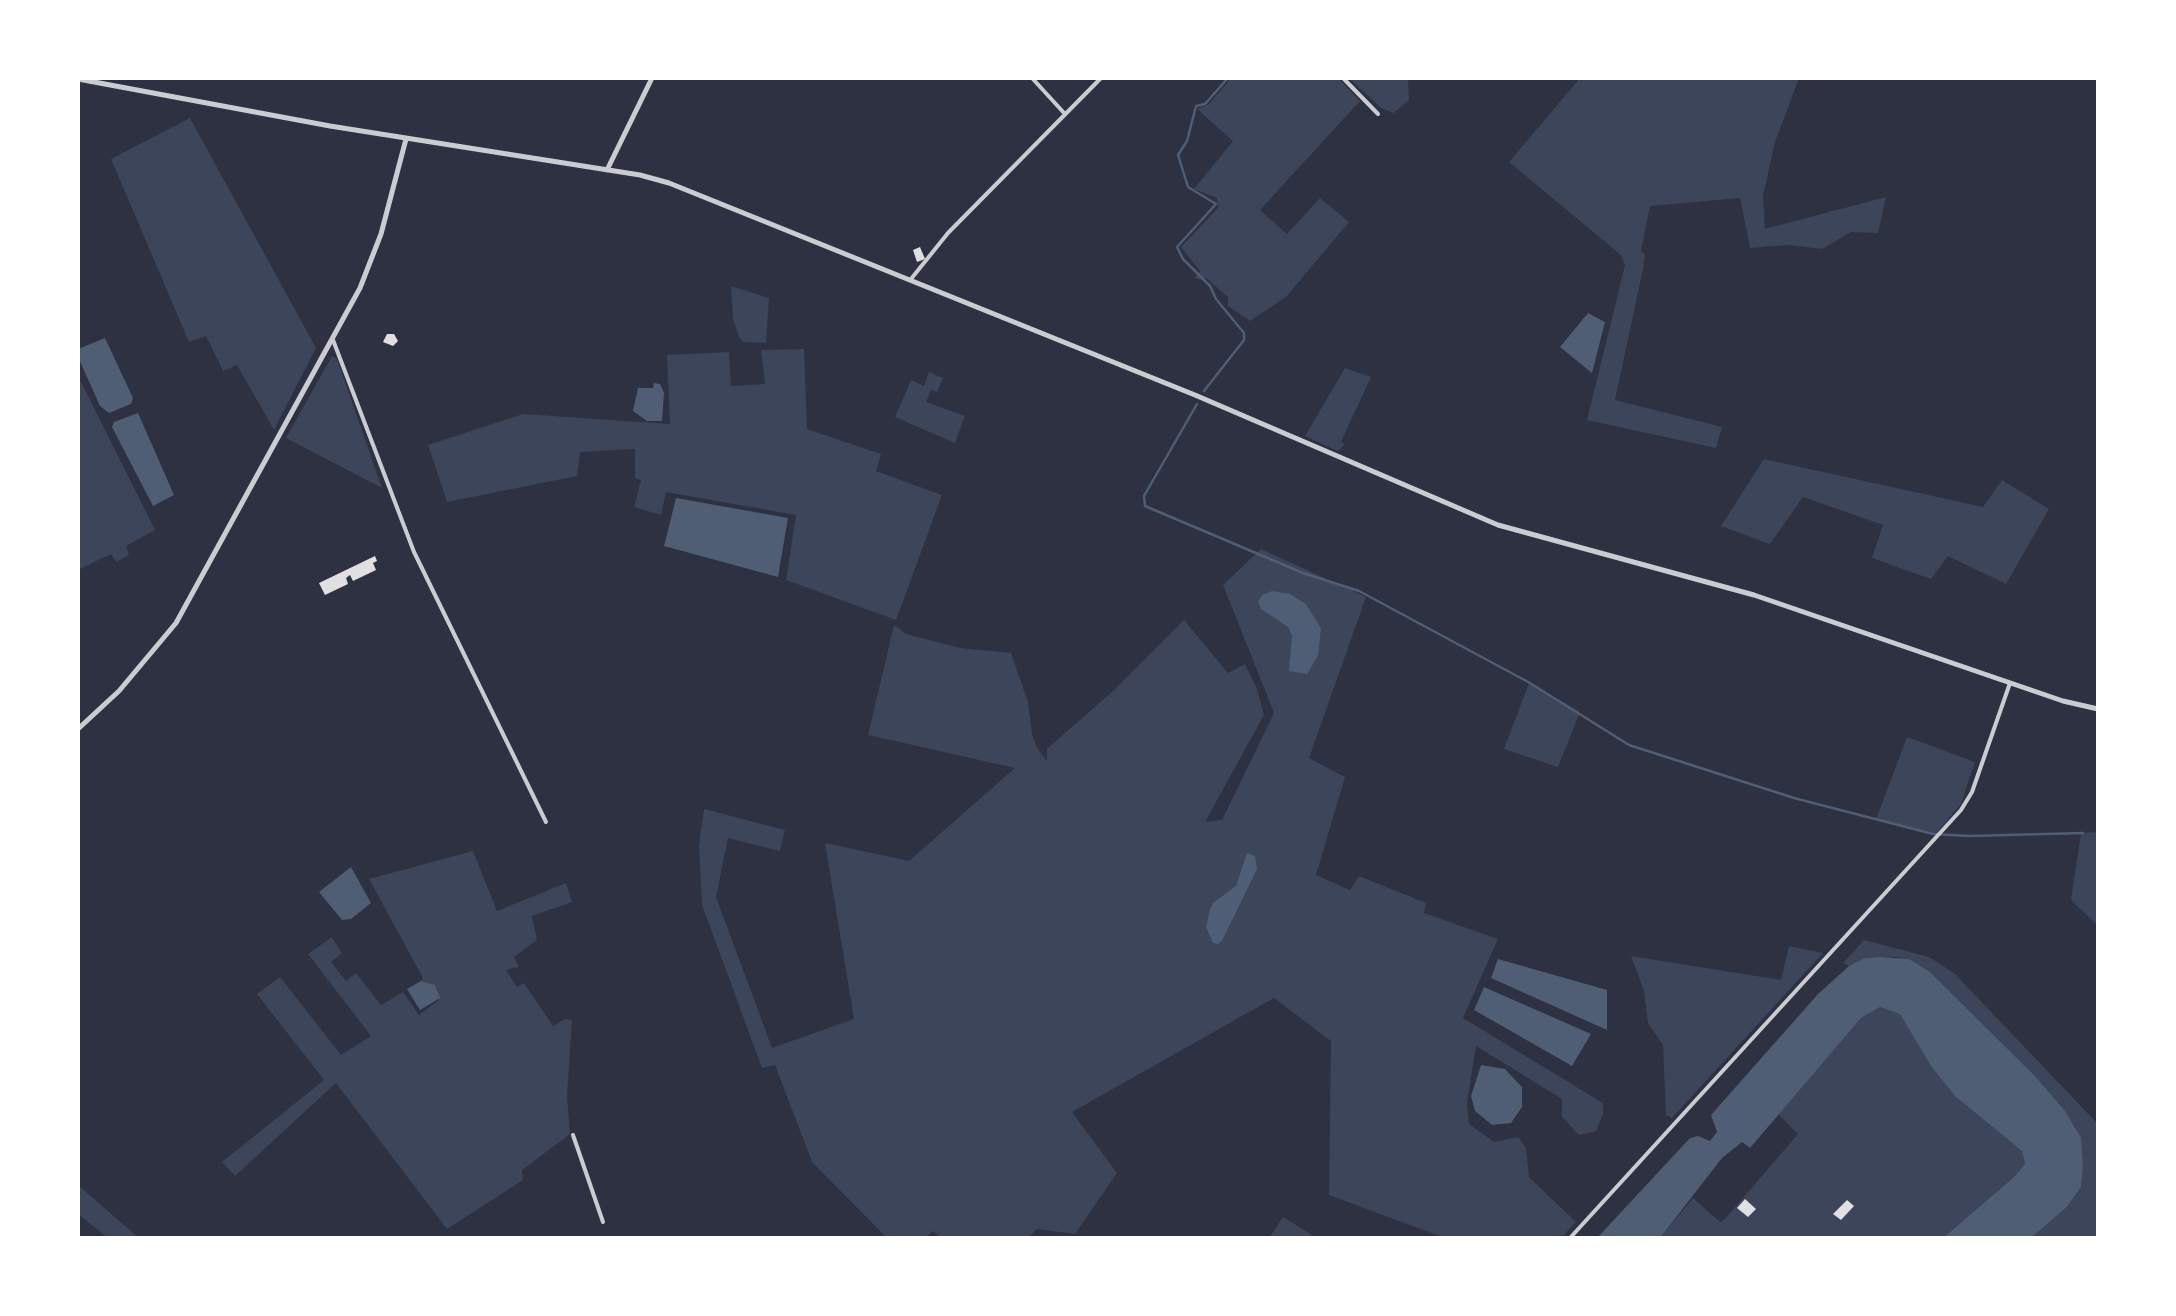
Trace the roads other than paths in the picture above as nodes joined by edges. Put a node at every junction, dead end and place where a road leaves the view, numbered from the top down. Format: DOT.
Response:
graph roads {
  1 [pos="652,78"];
  2 [pos="1032,78"];
  3 [pos="1100,78"];
  4 [pos="1344,78"];
  5 [pos="78,79"];
  6 [pos="113,82"];
  7 [pos="1065,114"];
  8 [pos="1378,114"];
  9 [pos="406,139"];
  10 [pos="607,170"];
  11 [pos="911,278"];
  12 [pos="333,340"];
  13 [pos="2010,683"];
  14 [pos="2098,710"];
  15 [pos="78,729"];
  16 [pos="546,822"];
  17 [pos="573,1134"];
  18 [pos="603,1222"];
  19 [pos="1570,1238"];
  1 -- 10 [label="street"];
  2 -- 7 [label="street"];
  3 -- 7 [label="street"];
  4 -- 8 [label="street"];
  5 -- 6 [label="street"];
  6 -- 9 [label="street"];
  7 -- 11 [label="street"];
  9 -- 10 [label="street"];
  9 -- 12 [label="street"];
  10 -- 11 [label="street"];
  11 -- 13 [label="street"];
  12 -- 15 [label="street"];
  12 -- 16 [label="street"];
  13 -- 14 [label="street"];
  13 -- 19 [label="street"];
  17 -- 18 [label="street"];
}
